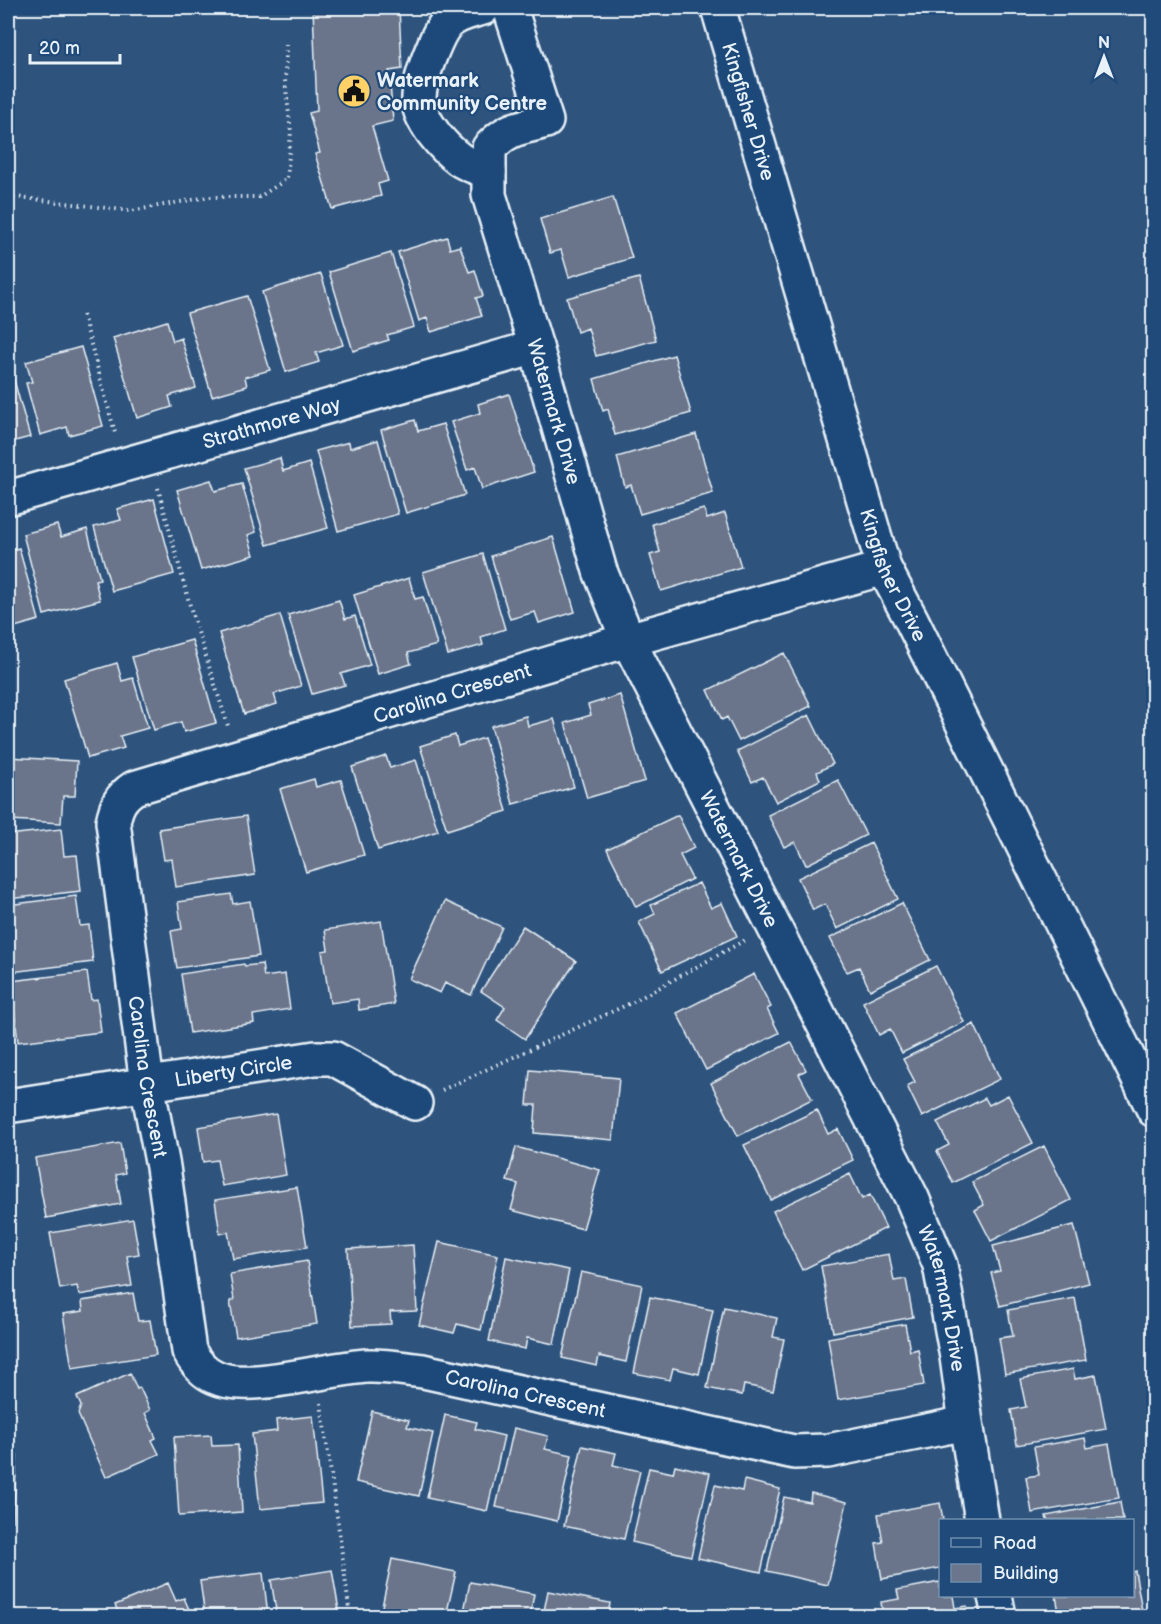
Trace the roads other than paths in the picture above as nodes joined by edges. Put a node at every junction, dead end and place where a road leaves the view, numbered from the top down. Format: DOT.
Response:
graph roads {
  1 [pos="483,8"];
  2 [pos="510,8"];
  3 [pos="717,8"];
  4 [pos="489,184"];
  5 [pos="536,347"];
  6 [pos="8,498"];
  7 [pos="884,568"];
  8 [pos="628,640"];
  9 [pos="147,1084"];
  10 [pos="415,1103"];
  11 [pos="8,1106"];
  12 [pos="1154,1110"];
  13 [pos="966,1423"];
  14 [pos="982,1519"];
  15 [pos="995,1597"];
  16 [pos="999,1617"];
  1 -- 4 [label="street"];
  2 -- 4 [label="street"];
  3 -- 7 [label="street, Kingfisher Drive"];
  4 -- 5 [label="street, Watermark Drive"];
  5 -- 6 [label="street, Strathmore Way"];
  5 -- 8 [label="street, Watermark Drive"];
  7 -- 8 [label="street, Carolina Crescent"];
  7 -- 12 [label="street, Kingfisher Drive"];
  8 -- 9 [label="street, Carolina Crescent"];
  8 -- 13 [label="street, Watermark Drive"];
  9 -- 10 [label="street, Liberty Circle"];
  9 -- 11 [label="street, Liberty Circle"];
  9 -- 13 [label="street, Carolina Crescent"];
  13 -- 14 [label="street, Watermark Drive"];
  15 -- 16 [label="street"];
}
